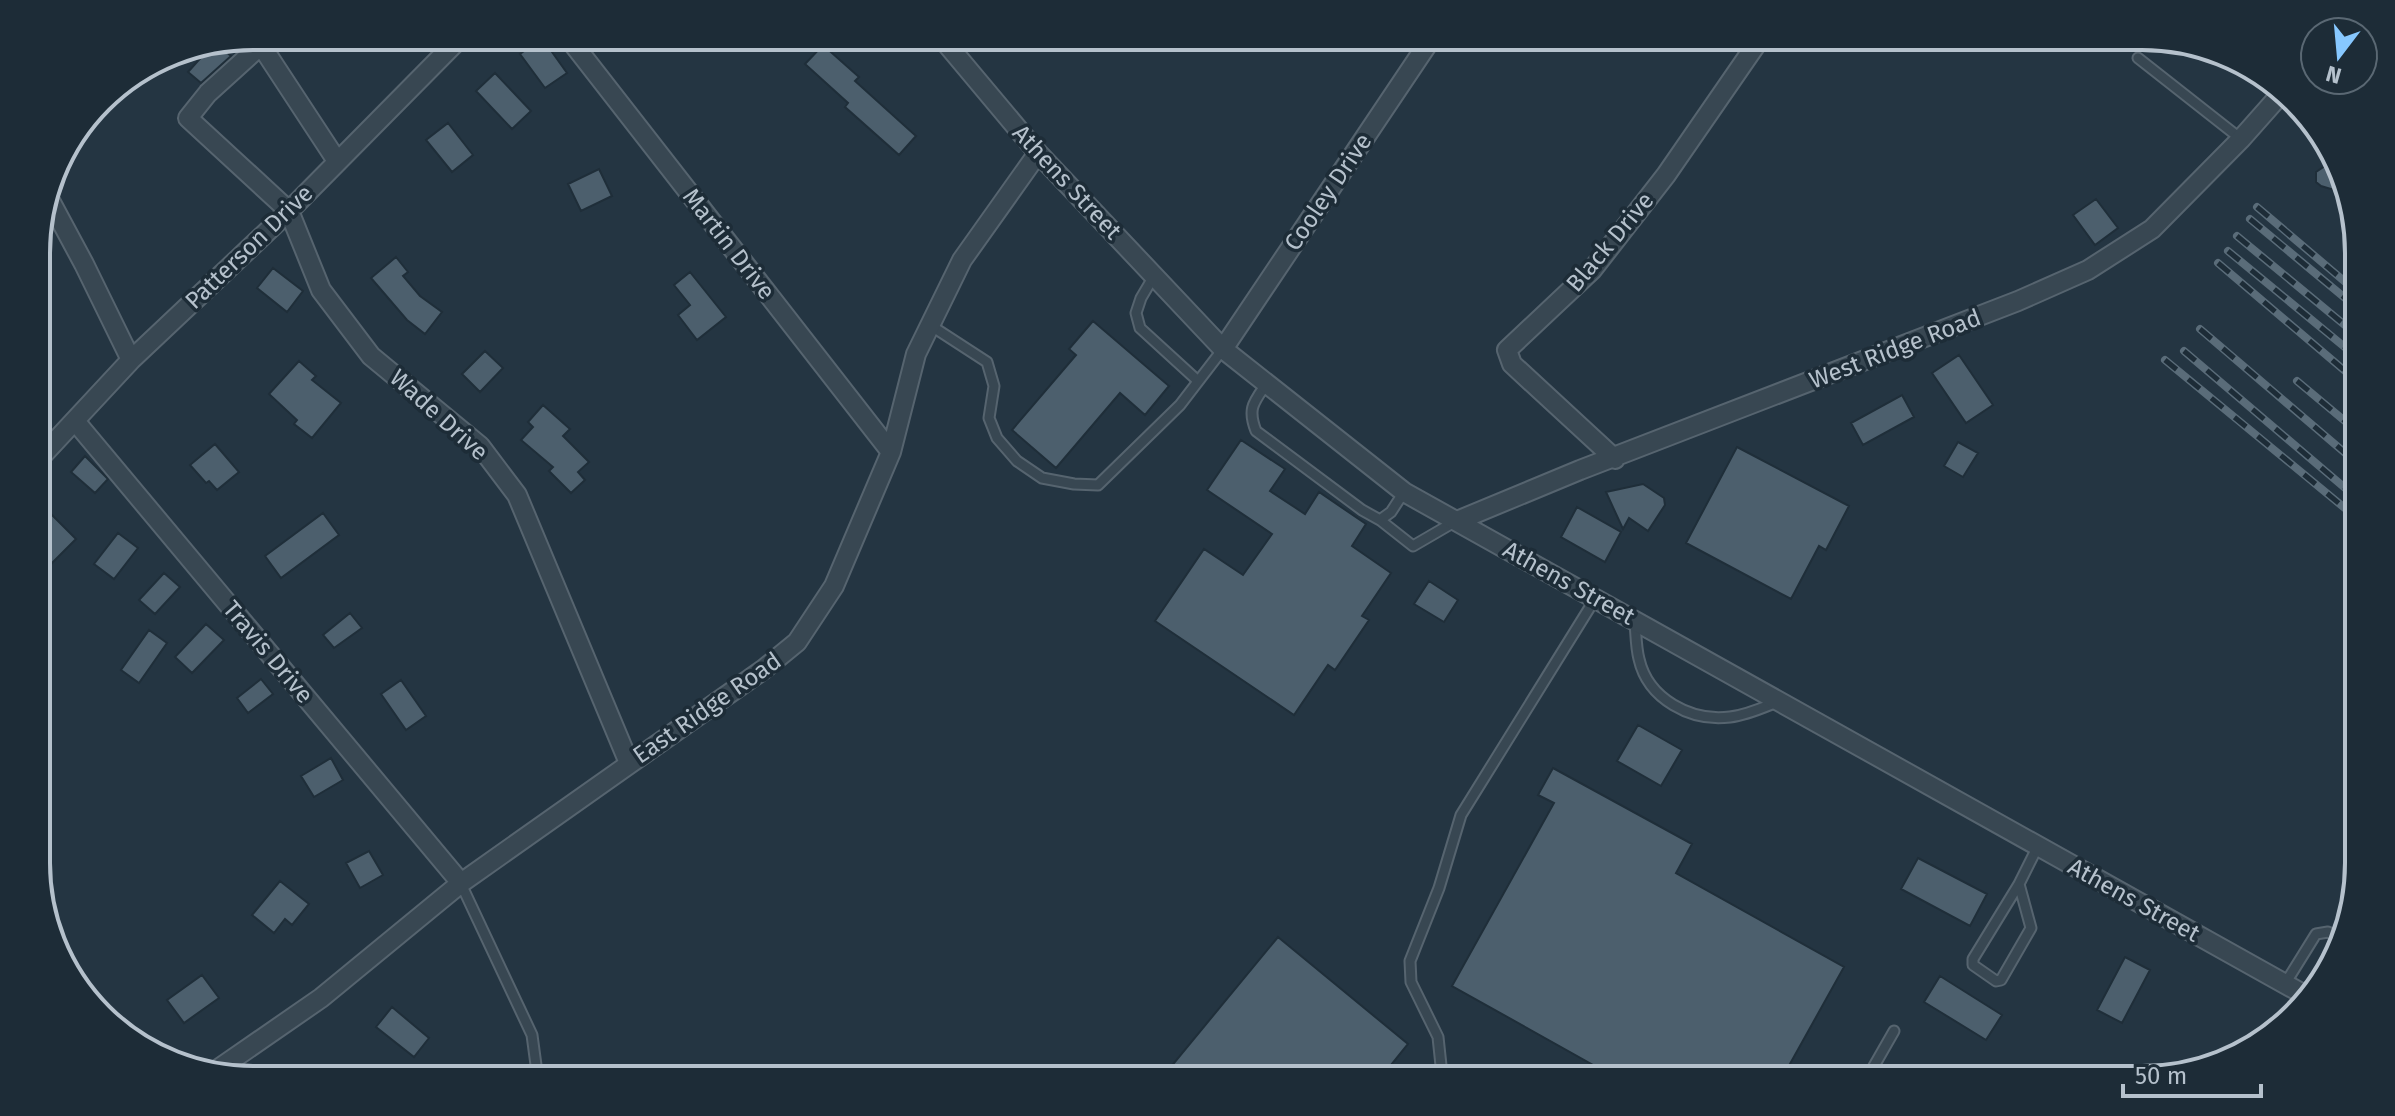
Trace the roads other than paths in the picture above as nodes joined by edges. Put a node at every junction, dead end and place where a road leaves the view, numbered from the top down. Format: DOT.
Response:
graph roads {
  1 [pos="251,50"];
  2 [pos="269,50"];
  3 [pos="448,50"];
  4 [pos="578,50"];
  5 [pos="952,50"];
  6 [pos="1424,50"];
  7 [pos="1752,50"];
  8 [pos="2138,58"];
  9 [pos="2275,101"];
  10 [pos="2241,139"];
  11 [pos="1038,153"];
  12 [pos="337,161"];
  13 [pos="55,210"];
  14 [pos="289,211"];
  15 [pos="1154,276"];
  16 [pos="930,325"];
  17 [pos="1223,349"];
  18 [pos="131,360"];
  19 [pos="1198,381"];
  20 [pos="1267,383"];
  21 [pos="75,421"];
  22 [pos="50,447"];
  23 [pos="891,452"];
  24 [pos="1615,459"];
  25 [pos="1404,492"];
  26 [pos="1380,520"];
  27 [pos="1457,521"];
  28 [pos="1595,599"];
  29 [pos="1635,620"];
  30 [pos="1780,701"];
  31 [pos="629,763"];
  32 [pos="2038,846"];
  33 [pos="461,883"];
  34 [pos="2019,884"];
  35 [pos="2332,934"];
  36 [pos="2285,984"];
  37 [pos="2299,992"];
  38 [pos="1894,1031"];
  39 [pos="226,1064"];
  40 [pos="536,1066"];
  41 [pos="1443,1066"];
  42 [pos="1874,1066"];
  1 -- 14 [label="street"];
  2 -- 12 [label="street"];
  3 -- 12 [label="street, Patterson Drive"];
  4 -- 23 [label="street, Martin Drive"];
  5 -- 11 [label="street, Athens Street"];
  6 -- 17 [label="street, Cooley Drive"];
  7 -- 24 [label="street, Black Drive"];
  8 -- 10 [label="lane"];
  9 -- 10 [label="street, West Ridge Road"];
  10 -- 24 [label="street, West Ridge Road"];
  11 -- 15 [label="street, Athens Street"];
  11 -- 16 [label="street, East Ridge Road"];
  12 -- 14 [label="street, Patterson Drive"];
  13 -- 18 [label="street"];
  14 -- 18 [label="street, Patterson Drive"];
  14 -- 31 [label="street, Wade Drive"];
  15 -- 17 [label="street, Athens Street"];
  15 -- 19 [label="lane"];
  16 -- 19 [label="lane"];
  16 -- 23 [label="street, East Ridge Road"];
  17 -- 19 [label="lane"];
  17 -- 20 [label="street, Athens Street"];
  18 -- 21 [label="street, Patterson Drive"];
  20 -- 25 [label="street, Athens Street"];
  20 -- 26 [label="lane"];
  21 -- 22 [label="street, Patterson Drive"];
  21 -- 33 [label="street, Travis Drive"];
  23 -- 31 [label="street, East Ridge Road"];
  24 -- 27 [label="street, West Ridge Road"];
  25 -- 26 [label="lane"];
  25 -- 27 [label="street, Athens Street"];
  26 -- 27 [label="lane"];
  27 -- 28 [label="street, Athens Street"];
  28 -- 29 [label="street, Athens Street"];
  28 -- 41 [label="lane"];
  29 -- 30 [label="street, Athens Street"];
  29 -- 30 [label="lane"];
  30 -- 32 [label="street, Athens Street"];
  31 -- 33 [label="street, East Ridge Road"];
  32 -- 34 [label="lane"];
  32 -- 36 [label="street, Athens Street"];
  33 -- 39 [label="street, East Ridge Road"];
  33 -- 40 [label="lane"];
  34 -- 34 [label="lane"];
  35 -- 36 [label="lane"];
  36 -- 37 [label="street, Athens Street"];
  38 -- 42 [label="lane"];
}
